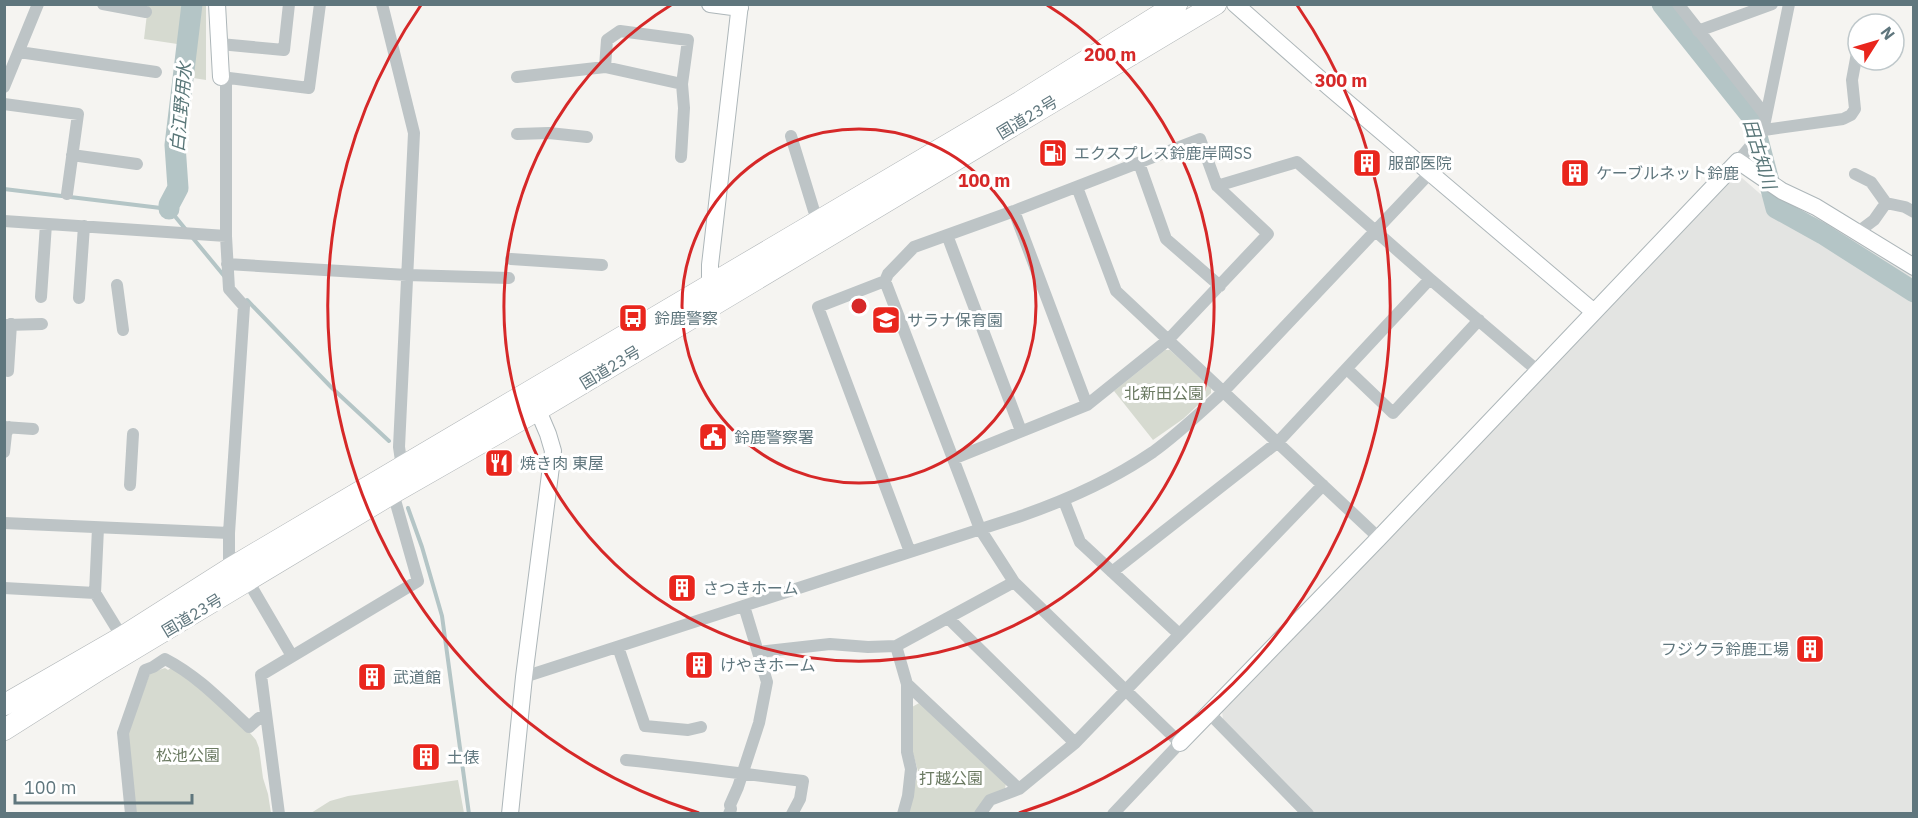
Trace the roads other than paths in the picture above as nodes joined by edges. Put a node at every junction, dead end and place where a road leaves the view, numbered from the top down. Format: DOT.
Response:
graph roads {
  1 [pos="38,4"];
  2 [pos="103,4"];
  3 [pos="217,4"];
  4 [pos="289,4"];
  5 [pos="320,4"];
  6 [pos="382,4"];
  7 [pos="710,4"];
  8 [pos="1178,4"];
  9 [pos="1216,4"];
  10 [pos="1235,4"];
  11 [pos="1678,4"];
  12 [pos="1772,4"];
  13 [pos="1789,4"];
  14 [pos="740,6"];
  15 [pos="146,12"];
  16 [pos="1698,31"];
  17 [pos="220,44"];
  18 [pos="19,52"];
  19 [pos="605,68"];
  20 [pos="156,72"];
  21 [pos="1853,72"];
  22 [pos="517,77"];
  23 [pos="223,78"];
  24 [pos="682,84"];
  25 [pos="4,87"];
  26 [pos="4,104"];
  27 [pos="1766,116"];
  28 [pos="1763,130"];
  29 [pos="518,134"];
  30 [pos="791,136"];
  31 [pos="587,137"];
  32 [pos="72,155"];
  33 [pos="681,157"];
  34 [pos="1738,161"];
  35 [pos="1139,163"];
  36 [pos="137,164"];
  37 [pos="1430,173"];
  38 [pos="1854,174"];
  39 [pos="1217,186"];
  40 [pos="1077,187"];
  41 [pos="68,194"];
  42 [pos="1886,203"];
  43 [pos="814,211"];
  44 [pos="1014,211"];
  45 [pos="1914,212"];
  46 [pos="4,221"];
  47 [pos="46,224"];
  48 [pos="84,226"];
  49 [pos="1375,230"];
  50 [pos="1858,232"];
  51 [pos="947,235"];
  52 [pos="226,236"];
  53 [pos="510,259"];
  54 [pos="602,265"];
  55 [pos="1914,267"];
  56 [pos="227,269"];
  57 [pos="407,275"];
  58 [pos="509,278"];
  59 [pos="1430,279"];
  60 [pos="885,281"];
  61 [pos="117,285"];
  62 [pos="1220,286"];
  63 [pos="715,292"];
  64 [pos="41,297"];
  65 [pos="79,298"];
  66 [pos="1594,312"];
  67 [pos="1479,320"];
  68 [pos="8,324"];
  69 [pos="42,324"];
  70 [pos="123,330"];
  71 [pos="1168,340"];
  72 [pos="1347,369"];
  73 [pos="8,371"];
  74 [pos="1538,371"];
  75 [pos="1223,392"];
  76 [pos="534,401"];
  77 [pos="1087,405"];
  78 [pos="7,427"];
  79 [pos="33,429"];
  80 [pos="1021,431"];
  81 [pos="133,435"];
  82 [pos="1278,442"];
  83 [pos="4,452"];
  84 [pos="953,459"];
  85 [pos="402,467"];
  86 [pos="130,485"];
  87 [pos="1323,485"];
  88 [pos="393,493"];
  89 [pos="1064,501"];
  90 [pos="4,523"];
  91 [pos="98,528"];
  92 [pos="980,529"];
  93 [pos="229,533"];
  94 [pos="1379,538"];
  95 [pos="910,552"];
  96 [pos="229,569"];
  97 [pos="1112,572"];
  98 [pos="248,581"];
  99 [pos="1014,582"];
  100 [pos="4,588"];
  101 [pos="95,593"];
  102 [pos="744,606"];
  103 [pos="948,618"];
  104 [pos="1179,634"];
  105 [pos="122,637"];
  106 [pos="896,646"];
  107 [pos="618,647"];
  108 [pos="759,652"];
  109 [pos="292,656"];
  110 [pos="524,677"];
  111 [pos="907,684"];
  112 [pos="1126,690"];
  113 [pos="4,705"];
  114 [pos="1209,713"];
  115 [pos="266,716"];
  116 [pos="701,727"];
  117 [pos="4,730"];
  118 [pos="1075,742"];
  119 [pos="1180,743"];
  120 [pos="626,760"];
  121 [pos="741,774"];
  122 [pos="1019,789"];
  123 [pos="130,813"];
  124 [pos="279,813"];
  125 [pos="510,813"];
  126 [pos="729,813"];
  127 [pos="792,813"];
  128 [pos="903,813"];
  129 [pos="980,813"];
  130 [pos="1113,813"];
  131 [pos="1308,813"];
  1 -- 18 [label="street"];
  2 -- 15 [label="street"];
  3 -- 17 [label="street"];
  4 -- 17 [label="street"];
  5 -- 23 [label="street"];
  6 -- 57 [label="street"];
  7 -- 14 [label="street"];
  8 -- 63 [label="highway, 国道23号"];
  9 -- 63 [label="highway, 国道23号"];
  10 -- 37 [label="street"];
  11 -- 16 [label="street"];
  12 -- 16 [label="street"];
  13 -- 27 [label="street"];
  14 -- 63 [label="street"];
  16 -- 27 [label="street"];
  17 -- 23 [label="street"];
  18 -- 20 [label="street"];
  18 -- 25 [label="street"];
  19 -- 22 [label="street"];
  19 -- 24 [label="street"];
  19 -- 24 [label="street"];
  21 -- 28 [label="street"];
  23 -- 52 [label="street"];
  24 -- 33 [label="street"];
  26 -- 32 [label="street"];
  27 -- 28 [label="street"];
  28 -- 34 [label="street"];
  29 -- 31 [label="street"];
  30 -- 43 [label="street"];
  32 -- 36 [label="street"];
  32 -- 41 [label="street"];
  34 -- 50 [label="street"];
  34 -- 66 [label="street"];
  35 -- 39 [label="street"];
  35 -- 40 [label="street"];
  35 -- 62 [label="street"];
  37 -- 49 [label="street"];
  37 -- 66 [label="street"];
  38 -- 42 [label="street"];
  39 -- 49 [label="street"];
  39 -- 62 [label="street"];
  40 -- 44 [label="street"];
  40 -- 71 [label="street"];
  42 -- 45 [label="street"];
  42 -- 50 [label="street"];
  44 -- 51 [label="street"];
  44 -- 77 [label="street"];
  46 -- 47 [label="street"];
  47 -- 48 [label="street"];
  47 -- 64 [label="street"];
  48 -- 52 [label="street"];
  48 -- 65 [label="street"];
  49 -- 59 [label="street"];
  49 -- 75 [label="street"];
  50 -- 55 [label="street"];
  51 -- 60 [label="street"];
  51 -- 80 [label="street"];
  52 -- 56 [label="street"];
  53 -- 54 [label="street"];
  56 -- 57 [label="street"];
  56 -- 93 [label="street"];
  57 -- 58 [label="street"];
  57 -- 85 [label="street"];
  59 -- 67 [label="street"];
  59 -- 72 [label="street"];
  60 -- 84 [label="street"];
  60 -- 95 [label="street"];
  61 -- 70 [label="street"];
  62 -- 71 [label="street"];
  63 -- 76 [label="highway, 国道23号"];
  66 -- 74 [label="street"];
  67 -- 72 [label="street"];
  67 -- 74 [label="street"];
  68 -- 69 [label="street"];
  68 -- 73 [label="street"];
  71 -- 75 [label="street"];
  71 -- 77 [label="street"];
  72 -- 82 [label="street"];
  74 -- 94 [label="street"];
  75 -- 82 [label="street"];
  75 -- 89 [label="street"];
  76 -- 85 [label="highway, 国道23号"];
  76 -- 88 [label="highway, 国道23号"];
  76 -- 110 [label="street"];
  77 -- 80 [label="street"];
  78 -- 79 [label="street"];
  78 -- 83 [label="street"];
  80 -- 84 [label="street"];
  81 -- 86 [label="street"];
  82 -- 87 [label="street"];
  82 -- 97 [label="street"];
  84 -- 92 [label="street"];
  85 -- 96 [label="highway, 国道23号"];
  87 -- 94 [label="street"];
  87 -- 104 [label="street"];
  88 -- 98 [label="highway, 国道23号"];
  88 -- 109 [label="street"];
  89 -- 92 [label="street"];
  89 -- 97 [label="street"];
  90 -- 91 [label="street"];
  91 -- 93 [label="street"];
  91 -- 101 [label="street"];
  92 -- 95 [label="street"];
  92 -- 99 [label="street"];
  93 -- 96 [label="street"];
  94 -- 114 [label="street"];
  95 -- 102 [label="street"];
  96 -- 105 [label="highway, 国道23号"];
  97 -- 104 [label="street"];
  98 -- 109 [label="street"];
  98 -- 117 [label="highway, 国道23号"];
  99 -- 103 [label="street"];
  99 -- 112 [label="street"];
  100 -- 101 [label="street"];
  101 -- 105 [label="street"];
  102 -- 107 [label="street"];
  102 -- 108 [label="street"];
  103 -- 106 [label="street"];
  103 -- 118 [label="street"];
  104 -- 112 [label="street"];
  105 -- 113 [label="highway, 国道23号"];
  106 -- 108 [label="street"];
  106 -- 111 [label="street"];
  107 -- 110 [label="street"];
  107 -- 116 [label="street"];
  108 -- 121 [label="street"];
  109 -- 115 [label="street"];
  110 -- 125 [label="street"];
  111 -- 122 [label="street"];
  111 -- 128 [label="street"];
  112 -- 118 [label="street"];
  112 -- 119 [label="street"];
  114 -- 119 [label="street"];
  114 -- 131 [label="street"];
  115 -- 123 [label="street"];
  115 -- 124 [label="street"];
  118 -- 122 [label="street"];
  119 -- 130 [label="street"];
  120 -- 121 [label="street"];
  121 -- 126 [label="street"];
  121 -- 127 [label="street"];
  122 -- 129 [label="street"];
}
